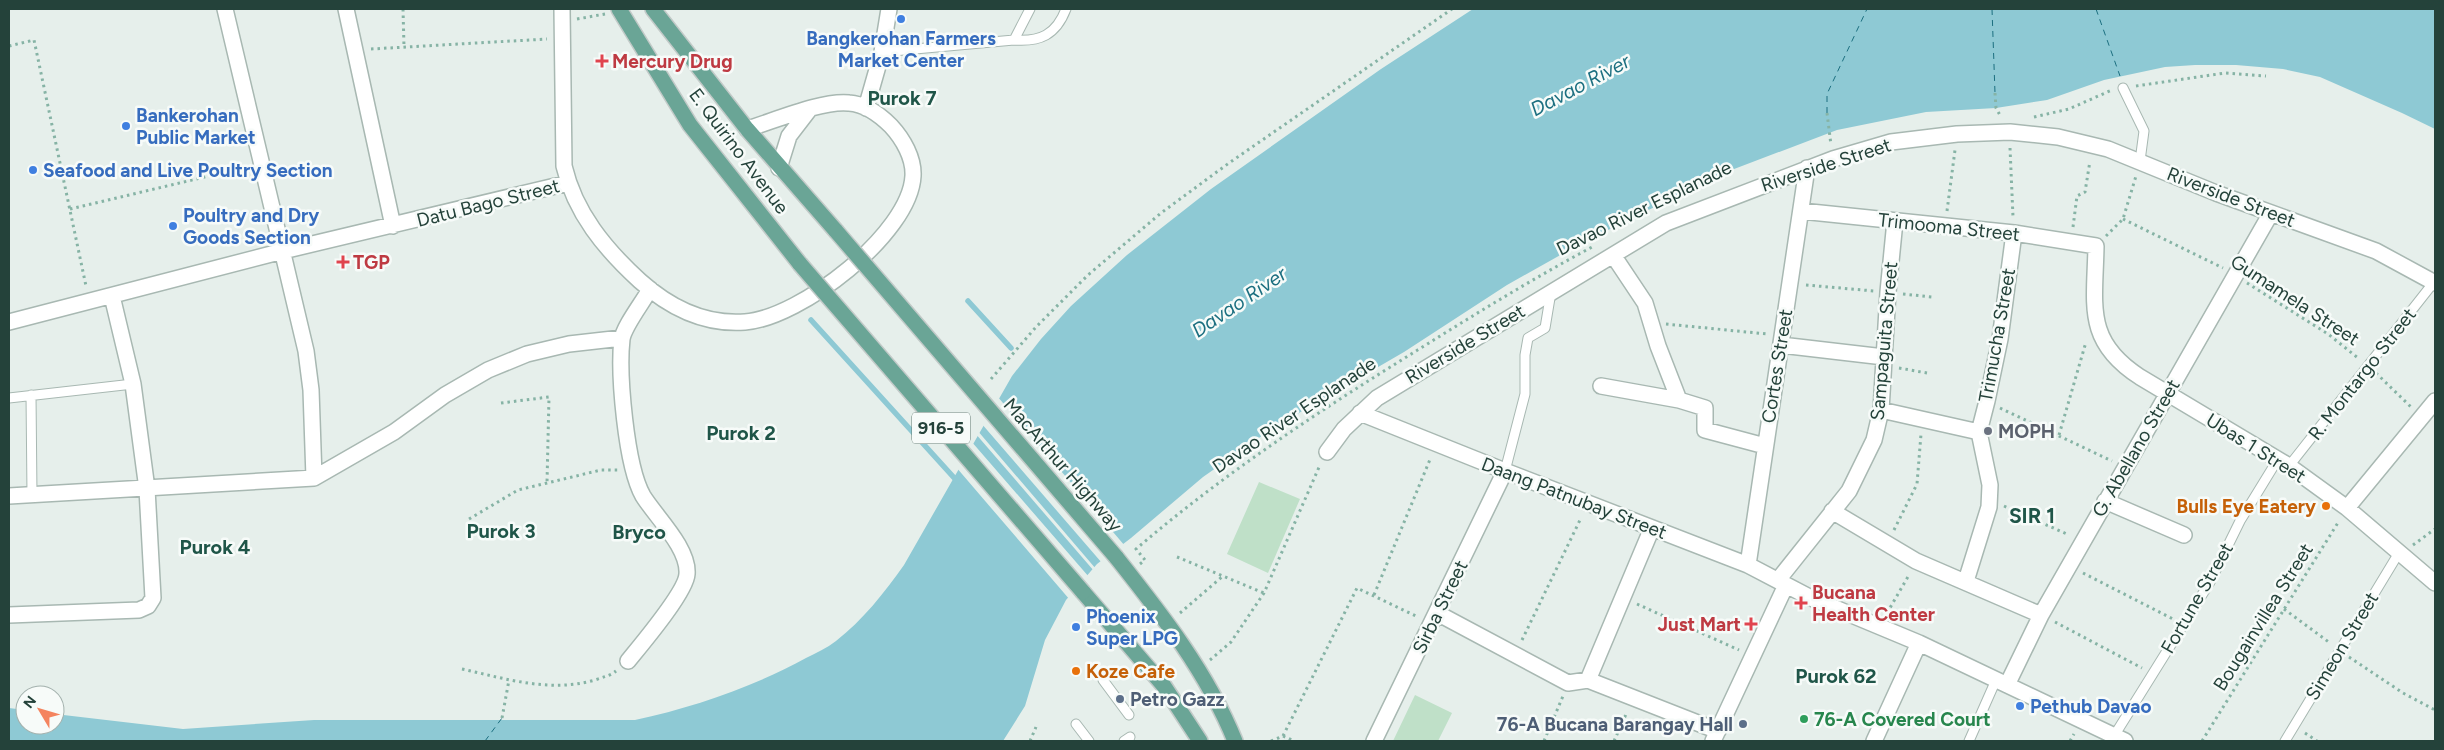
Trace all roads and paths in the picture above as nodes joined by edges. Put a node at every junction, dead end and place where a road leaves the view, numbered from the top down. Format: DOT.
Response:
graph roads {
  1 [pos="225,9"];
  2 [pos="346,9"];
  3 [pos="403,9"];
  4 [pos="653,9"];
  5 [pos="889,9"];
  6 [pos="1030,9"];
  7 [pos="1066,9"];
  8 [pos="1452,9"];
  9 [pos="620,10"];
  10 [pos="562,15"];
  11 [pos="561,38"];
  12 [pos="1014,40"];
  13 [pos="9,46"];
  14 [pos="404,47"];
  15 [pos="355,51"];
  16 [pos="882,52"];
  17 [pos="2266,76"];
  18 [pos="2123,88"];
  19 [pos="1995,93"];
  20 [pos="866,108"];
  21 [pos="809,110"];
  22 [pos="1827,113"];
  23 [pos="2030,117"];
  24 [pos="1993,120"];
  25 [pos="747,129"];
  26 [pos="2010,132"];
  27 [pos="1956,134"];
  28 [pos="1840,140"];
  29 [pos="1831,142"];
  30 [pos="2093,145"];
  31 [pos="1822,146"];
  32 [pos="2140,161"];
  33 [pos="262,163"];
  34 [pos="779,168"];
  35 [pos="1807,168"];
  36 [pos="568,183"];
  37 [pos="70,209"];
  38 [pos="1801,211"];
  39 [pos="2271,213"];
  40 [pos="2123,219"];
  41 [pos="1895,221"];
  42 [pos="393,226"];
  43 [pos="1945,226"];
  44 [pos="836,231"];
  45 [pos="2014,233"];
  46 [pos="2071,242"];
  47 [pos="1595,245"];
  48 [pos="2096,246"];
  49 [pos="283,251"];
  50 [pos="1613,255"];
  51 [pos="2234,275"];
  52 [pos="2434,282"];
  53 [pos="1790,284"];
  54 [pos="650,289"];
  55 [pos="1551,292"];
  56 [pos="1888,292"];
  57 [pos="112,296"];
  58 [pos="1932,297"];
  59 [pos="90,301"];
  60 [pos="9,322"];
  61 [pos="1651,323"];
  62 [pos="622,338"];
  63 [pos="1781,340"];
  64 [pos="2086,341"];
  65 [pos="1884,361"];
  66 [pos="2370,366"];
  67 [pos="1927,373"];
  68 [pos="991,378"];
  69 [pos="133,384"];
  70 [pos="1600,386"];
  71 [pos="2167,393"];
  72 [pos="31,395"];
  73 [pos="9,398"];
  74 [pos="1679,400"];
  75 [pos="1987,401"];
  76 [pos="2435,401"];
  77 [pos="501,403"];
  78 [pos="1881,410"];
  79 [pos="1360,412"];
  80 [pos="2421,416"];
  81 [pos="1921,419"];
  82 [pos="1978,432"];
  83 [pos="2059,435"];
  84 [pos="1437,443"];
  85 [pos="1765,446"];
  86 [pos="1327,452"];
  87 [pos="2284,463"];
  88 [pos="2124,467"];
  89 [pos="632,471"];
  90 [pos="1506,472"];
  91 [pos="314,478"];
  92 [pos="1313,478"];
  93 [pos="546,483"];
  94 [pos="147,490"];
  95 [pos="32,495"];
  96 [pos="9,496"];
  97 [pos="1989,499"];
  98 [pos="2105,501"];
  99 [pos="1588,503"];
  100 [pos="2347,508"];
  101 [pos="1832,511"];
  102 [pos="469,519"];
  103 [pos="1652,528"];
  104 [pos="2435,529"];
  105 [pos="2184,536"];
  106 [pos="2083,541"];
  107 [pos="1887,544"];
  108 [pos="2401,552"];
  109 [pos="1177,557"];
  110 [pos="1145,560"];
  111 [pos="1916,561"];
  112 [pos="1748,564"];
  113 [pos="2069,566"];
  114 [pos="1223,576"];
  115 [pos="1966,581"];
  116 [pos="1782,583"];
  117 [pos="2435,583"];
  118 [pos="1264,592"];
  119 [pos="1374,595"];
  120 [pos="1623,598"];
  121 [pos="2284,609"];
  122 [pos="9,615"];
  123 [pos="1177,615"];
  124 [pos="2040,615"];
  125 [pos="1435,618"];
  126 [pos="2184,624"];
  127 [pos="1880,626"];
  128 [pos="1919,643"];
  129 [pos="2340,650"];
  130 [pos="1512,654"];
  131 [pos="1753,656"];
  132 [pos="1210,660"];
  133 [pos="628,661"];
  134 [pos="462,670"];
  135 [pos="2152,673"];
  136 [pos="508,680"];
  137 [pos="1103,680"];
  138 [pos="1588,680"];
  139 [pos="2002,682"];
  140 [pos="1568,683"];
  141 [pos="1634,698"];
  142 [pos="2435,710"];
  143 [pos="1129,715"];
  144 [pos="502,718"];
  145 [pos="1076,724"];
  146 [pos="1036,727"];
  147 [pos="1283,736"];
  148 [pos="1715,736"];
  149 [pos="2120,739"];
  150 [pos="1030,741"];
  151 [pos="1089,741"];
  152 [pos="1200,741"];
  153 [pos="1235,741"];
  154 [pos="1271,741"];
  155 [pos="1294,741"];
  156 [pos="1374,741"];
  157 [pos="1544,741"];
  158 [pos="1614,741"];
  159 [pos="1874,741"];
  160 [pos="1969,741"];
  161 [pos="2202,741"];
  162 [pos="2285,741"];
  1 -- 33 [label="street"];
  2 -- 15 [label="street"];
  3 -- 14 [label="path"];
  4 -- 25 [label="main road, E. Quirino Avenue / 916-5"];
  5 -- 16 [label="street"];
  6 -- 12 [label="lane"];
  7 -- 12 [label="lane"];
  8 -- 68 [label="path"];
  9 -- 10 [label="path"];
  9 -- 152 [label="main road, E. Quirino Avenue / 916-5, bridge"];
  10 -- 11 [label="street"];
  11 -- 14 [label="path"];
  11 -- 36 [label="street"];
  12 -- 16 [label="lane"];
  13 -- 37 [label="path"];
  14 -- 15 [label="path"];
  15 -- 42 [label="street"];
  16 -- 20 [label="street"];
  17 -- 18 [label="path"];
  18 -- 23 [label="path"];
  18 -- 32 [label="lane"];
  19 -- 24 [label="path"];
  20 -- 21 [label="street"];
  20 -- 54 [label="street, Datu Bago Street"];
  21 -- 25 [label="street"];
  21 -- 34 [label="street"];
  22 -- 29 [label="path"];
  25 -- 34 [label="main road, E. Quirino Avenue / 916-5"];
  26 -- 27 [label="street, Riverside Street"];
  26 -- 30 [label="street, Riverside Street"];
  26 -- 45 [label="path"];
  27 -- 35 [label="street, Riverside Street"];
  27 -- 43 [label="path"];
  28 -- 29 [label="path"];
  29 -- 31 [label="path"];
  30 -- 32 [label="street, Riverside Street"];
  30 -- 46 [label="path"];
  32 -- 39 [label="street, Riverside Street"];
  32 -- 40 [label="path"];
  33 -- 37 [label="path"];
  33 -- 49 [label="street"];
  34 -- 44 [label="main road, E. Quirino Avenue / 916-5"];
  35 -- 38 [label="street, Cortes Street"];
  35 -- 50 [label="street, Riverside Street"];
  36 -- 42 [label="street, Datu Bago Street"];
  36 -- 54 [label="street, Datu Bago Street"];
  37 -- 59 [label="path"];
  38 -- 41 [label="street, Trimooma Street"];
  38 -- 53 [label="street, Cortes Street"];
  39 -- 51 [label="street, G. Abellano Street"];
  39 -- 52 [label="street, Riverside Street"];
  40 -- 48 [label="path"];
  40 -- 51 [label="path, Gumamela Street"];
  41 -- 43 [label="street, Trimooma Street"];
  41 -- 56 [label="street, Sampaguita Street"];
  42 -- 49 [label="street, Datu Bago Street"];
  43 -- 45 [label="street, Trimooma Street"];
  44 -- 153 [label="main road, MacArthur Highway / 916-5, bridge"];
  45 -- 46 [label="street, Trimooma Street"];
  45 -- 75 [label="street, Trimucha Street"];
  46 -- 48 [label="street, Trimooma Street"];
  47 -- 110 [label="path, Davao River Esplanade"];
  48 -- 71 [label="street, Ubas 1 Street"];
  49 -- 57 [label="street, Datu Bago Street"];
  49 -- 91 [label="street"];
  50 -- 55 [label="street, Riverside Street"];
  50 -- 61 [label="street"];
  51 -- 66 [label="path, Gumamela Street"];
  51 -- 71 [label="street, G. Abellano Street"];
  52 -- 66 [label="lane, R. Montargo Street"];
  53 -- 56 [label="path"];
  53 -- 63 [label="street, Cortes Street"];
  54 -- 62 [label="street"];
  55 -- 79 [label="street, Riverside Street"];
  55 -- 90 [label="lane"];
  56 -- 58 [label="path"];
  56 -- 65 [label="street, Sampaguita Street"];
  57 -- 59 [label="street, Datu Bago Street"];
  57 -- 69 [label="street"];
  59 -- 60 [label="street, Datu Bago Street"];
  61 -- 63 [label="path"];
  61 -- 74 [label="street"];
  62 -- 89 [label="street"];
  62 -- 91 [label="street"];
  63 -- 65 [label="street"];
  63 -- 85 [label="street, Cortes Street"];
  64 -- 83 [label="path"];
  65 -- 67 [label="path"];
  65 -- 78 [label="street, Sampaguita Street"];
  66 -- 80 [label="path, Gumamela Street"];
  66 -- 87 [label="lane, R. Montargo Street"];
  69 -- 72 [label="lane"];
  69 -- 94 [label="street"];
  70 -- 74 [label="street"];
  71 -- 87 [label="street, Ubas 1 Street"];
  71 -- 88 [label="street, G. Abellano Street"];
  72 -- 73 [label="lane"];
  72 -- 95 [label="lane"];
  74 -- 85 [label="street"];
  75 -- 82 [label="street, Trimucha Street"];
  75 -- 83 [label="path"];
  76 -- 80 [label="street"];
  77 -- 93 [label="path"];
  78 -- 81 [label="street"];
  78 -- 101 [label="street, Sampaguita Street"];
  79 -- 84 [label="street, Daang Patnubay Street"];
  79 -- 86 [label="street, Riverside Street"];
  80 -- 100 [label="street"];
  81 -- 82 [label="street"];
  81 -- 107 [label="path"];
  82 -- 97 [label="street, Trimucha Street"];
  83 -- 88 [label="path"];
  84 -- 90 [label="street, Daang Patnubay Street"];
  84 -- 119 [label="path"];
  85 -- 112 [label="street, Cortes Street"];
  87 -- 100 [label="street, Ubas 1 Street"];
  87 -- 126 [label="lane, Fortune Street"];
  88 -- 98 [label="street, G. Abellano Street"];
  89 -- 93 [label="path"];
  89 -- 133 [label="street"];
  90 -- 99 [label="street, Daang Patnubay Street"];
  90 -- 125 [label="street, Sirba Street"];
  91 -- 94 [label="street"];
  92 -- 118 [label="path"];
  93 -- 102 [label="path"];
  94 -- 95 [label="street"];
  94 -- 122 [label="street"];
  95 -- 96 [label="street"];
  97 -- 106 [label="path"];
  97 -- 115 [label="street, Trimucha Street"];
  98 -- 105 [label="street"];
  98 -- 106 [label="street, G. Abellano Street"];
  99 -- 103 [label="street, Daang Patnubay Street"];
  99 -- 130 [label="path"];
  100 -- 108 [label="street, Ubas 1 Street"];
  100 -- 121 [label="path, Bougainvillea Street"];
  101 -- 107 [label="street"];
  101 -- 116 [label="street, Sampaguita Street"];
  103 -- 112 [label="street, Daang Patnubay Street"];
  103 -- 120 [label="street"];
  104 -- 108 [label="path"];
  106 -- 113 [label="street, G. Abellano Street"];
  107 -- 111 [label="street"];
  108 -- 117 [label="street, Ubas 1 Street"];
  108 -- 129 [label="lane, Simeon Street"];
  109 -- 114 [label="path"];
  111 -- 115 [label="street"];
  111 -- 127 [label="path"];
  112 -- 116 [label="street, Daang Patnubay Street"];
  113 -- 124 [label="street, G. Abellano Street"];
  113 -- 126 [label="path"];
  114 -- 118 [label="path"];
  114 -- 123 [label="path"];
  115 -- 124 [label="street"];
  116 -- 127 [label="street, Daang Patnubay Street"];
  116 -- 131 [label="street"];
  118 -- 132 [label="path"];
  119 -- 125 [label="path"];
  119 -- 147 [label="path"];
  120 -- 131 [label="path"];
  120 -- 138 [label="street"];
  121 -- 129 [label="path"];
  121 -- 161 [label="path, Bougainvillea Street"];
  124 -- 135 [label="path"];
  124 -- 139 [label="street, G. Abellano Street"];
  125 -- 130 [label="street"];
  125 -- 156 [label="street, Sirba Street"];
  126 -- 135 [label="lane, Fortune Street"];
  127 -- 128 [label="street, Daang Patnubay Street"];
  128 -- 139 [label="street, Daang Patnubay Street"];
  128 -- 159 [label="street"];
  129 -- 142 [label="path"];
  129 -- 162 [label="lane, Simeon Street"];
  130 -- 140 [label="street"];
  131 -- 148 [label="street"];
  133 -- 136 [label="path"];
  134 -- 136 [label="path"];
  135 -- 149 [label="lane, Fortune Street"];
  136 -- 144 [label="path"];
  137 -- 143 [label="lane"];
  138 -- 140 [label="street"];
  138 -- 141 [label="street"];
  139 -- 149 [label="street, Daang Patnubay Street"];
  139 -- 160 [label="lane"];
  140 -- 157 [label="path"];
  141 -- 148 [label="street"];
  141 -- 158 [label="path"];
  145 -- 151 [label="lane"];
  146 -- 150 [label="path"];
  147 -- 154 [label="path"];
  147 -- 155 [label="path"];
}
